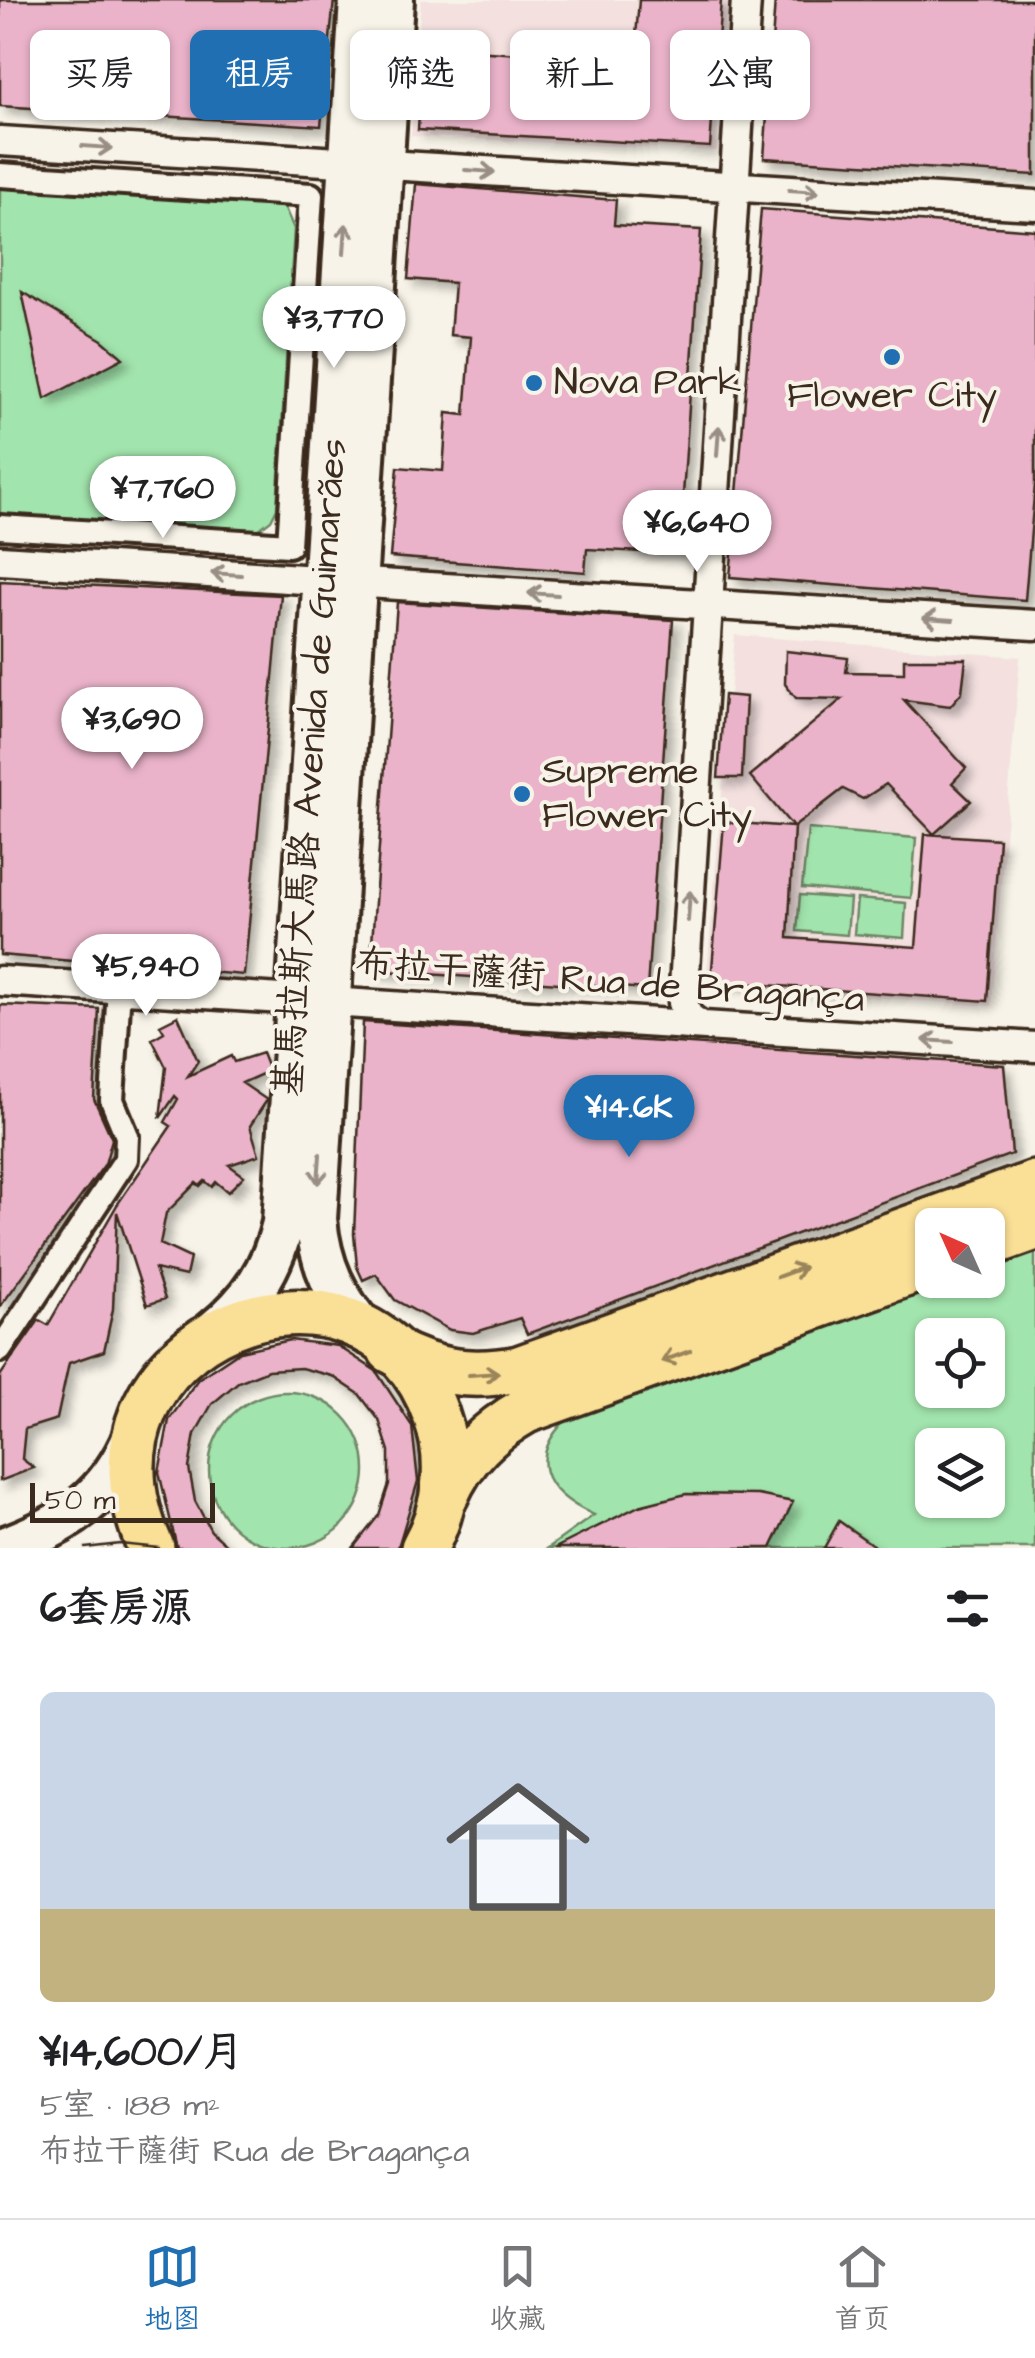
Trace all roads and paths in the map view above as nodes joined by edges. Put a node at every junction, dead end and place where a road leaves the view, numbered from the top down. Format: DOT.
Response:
graph roads {
  1 [pos="360,0"];
  2 [pos="393,0"];
  3 [pos="746,0"];
  4 [pos="0,141"];
  5 [pos="366,164"];
  6 [pos="0,176"];
  7 [pos="734,187"];
  8 [pos="1035,205"];
  9 [pos="0,527"];
  10 [pos="0,560"];
  11 [pos="340,581"];
  12 [pos="708,604"];
  13 [pos="1035,625"];
  14 [pos="0,981"];
  15 [pos="119,988"];
  16 [pos="313,1001"];
  17 [pos="682,1017"];
  18 [pos="1035,1047"];
  19 [pos="1035,1184"];
  20 [pos="1035,1227"];
  21 [pos="1005,1238"];
  22 [pos="915,1270"];
  23 [pos="213,1332"];
  24 [pos="379,1342"];
  25 [pos="0,1350"];
  26 [pos="135,1434"];
  27 [pos="442,1503"];
  28 [pos="4,1548"];
  29 [pos="151,1548"];
  30 [pos="424,1548"];
  1 -- 5 [label="main road, 基馬拉斯大馬路 Avenida de Guimarães"];
  2 -- 5 [label="main road, 基馬拉斯大馬路 Avenida de Guimarães"];
  3 -- 7 [label="street"];
  4 -- 5 [label="street, one-way"];
  5 -- 7 [label="street, one-way"];
  5 -- 11 [label="main road, 基馬拉斯大馬路 Avenida de Guimarães"];
  6 -- 9 [label="street"];
  7 -- 8 [label="street, one-way"];
  12 -- 7 [label="street, one-way"];
  11 -- 10 [label="street, one-way"];
  12 -- 11 [label="street, one-way"];
  11 -- 16 [label="main road, 基馬拉斯大馬路 Avenida de Guimarães"];
  13 -- 12 [label="street, one-way"];
  17 -- 12 [label="street, one-way"];
  14 -- 15 [label="street, 布拉干薩街 Rua de Bragança"];
  15 -- 16 [label="street, 布拉干薩街 Rua de Bragança"];
  15 -- 25 [label="street"];
  16 -- 17 [label="street, 布拉干薩街 Rua de Bragança"];
  16 -- 23 [label="main road, 基馬拉斯大馬路 Avenida de Guimarães"];
  16 -- 24 [label="main road, 基馬拉斯大馬路 Avenida de Guimarães, one-way"];
  18 -- 17 [label="street, 布拉干薩街 Rua de Bragança, one-way"];
  24 -- 19 [label="main road, one-way"];
  20 -- 21 [label="main road"];
  22 -- 27 [label="main road, one-way"];
  23 -- 24 [label="main road"];
  23 -- 26 [label="main road"];
  24 -- 27 [label="main road"];
  26 -- 28 [label="main road"];
  26 -- 29 [label="main road"];
  27 -- 30 [label="main road"];
}
